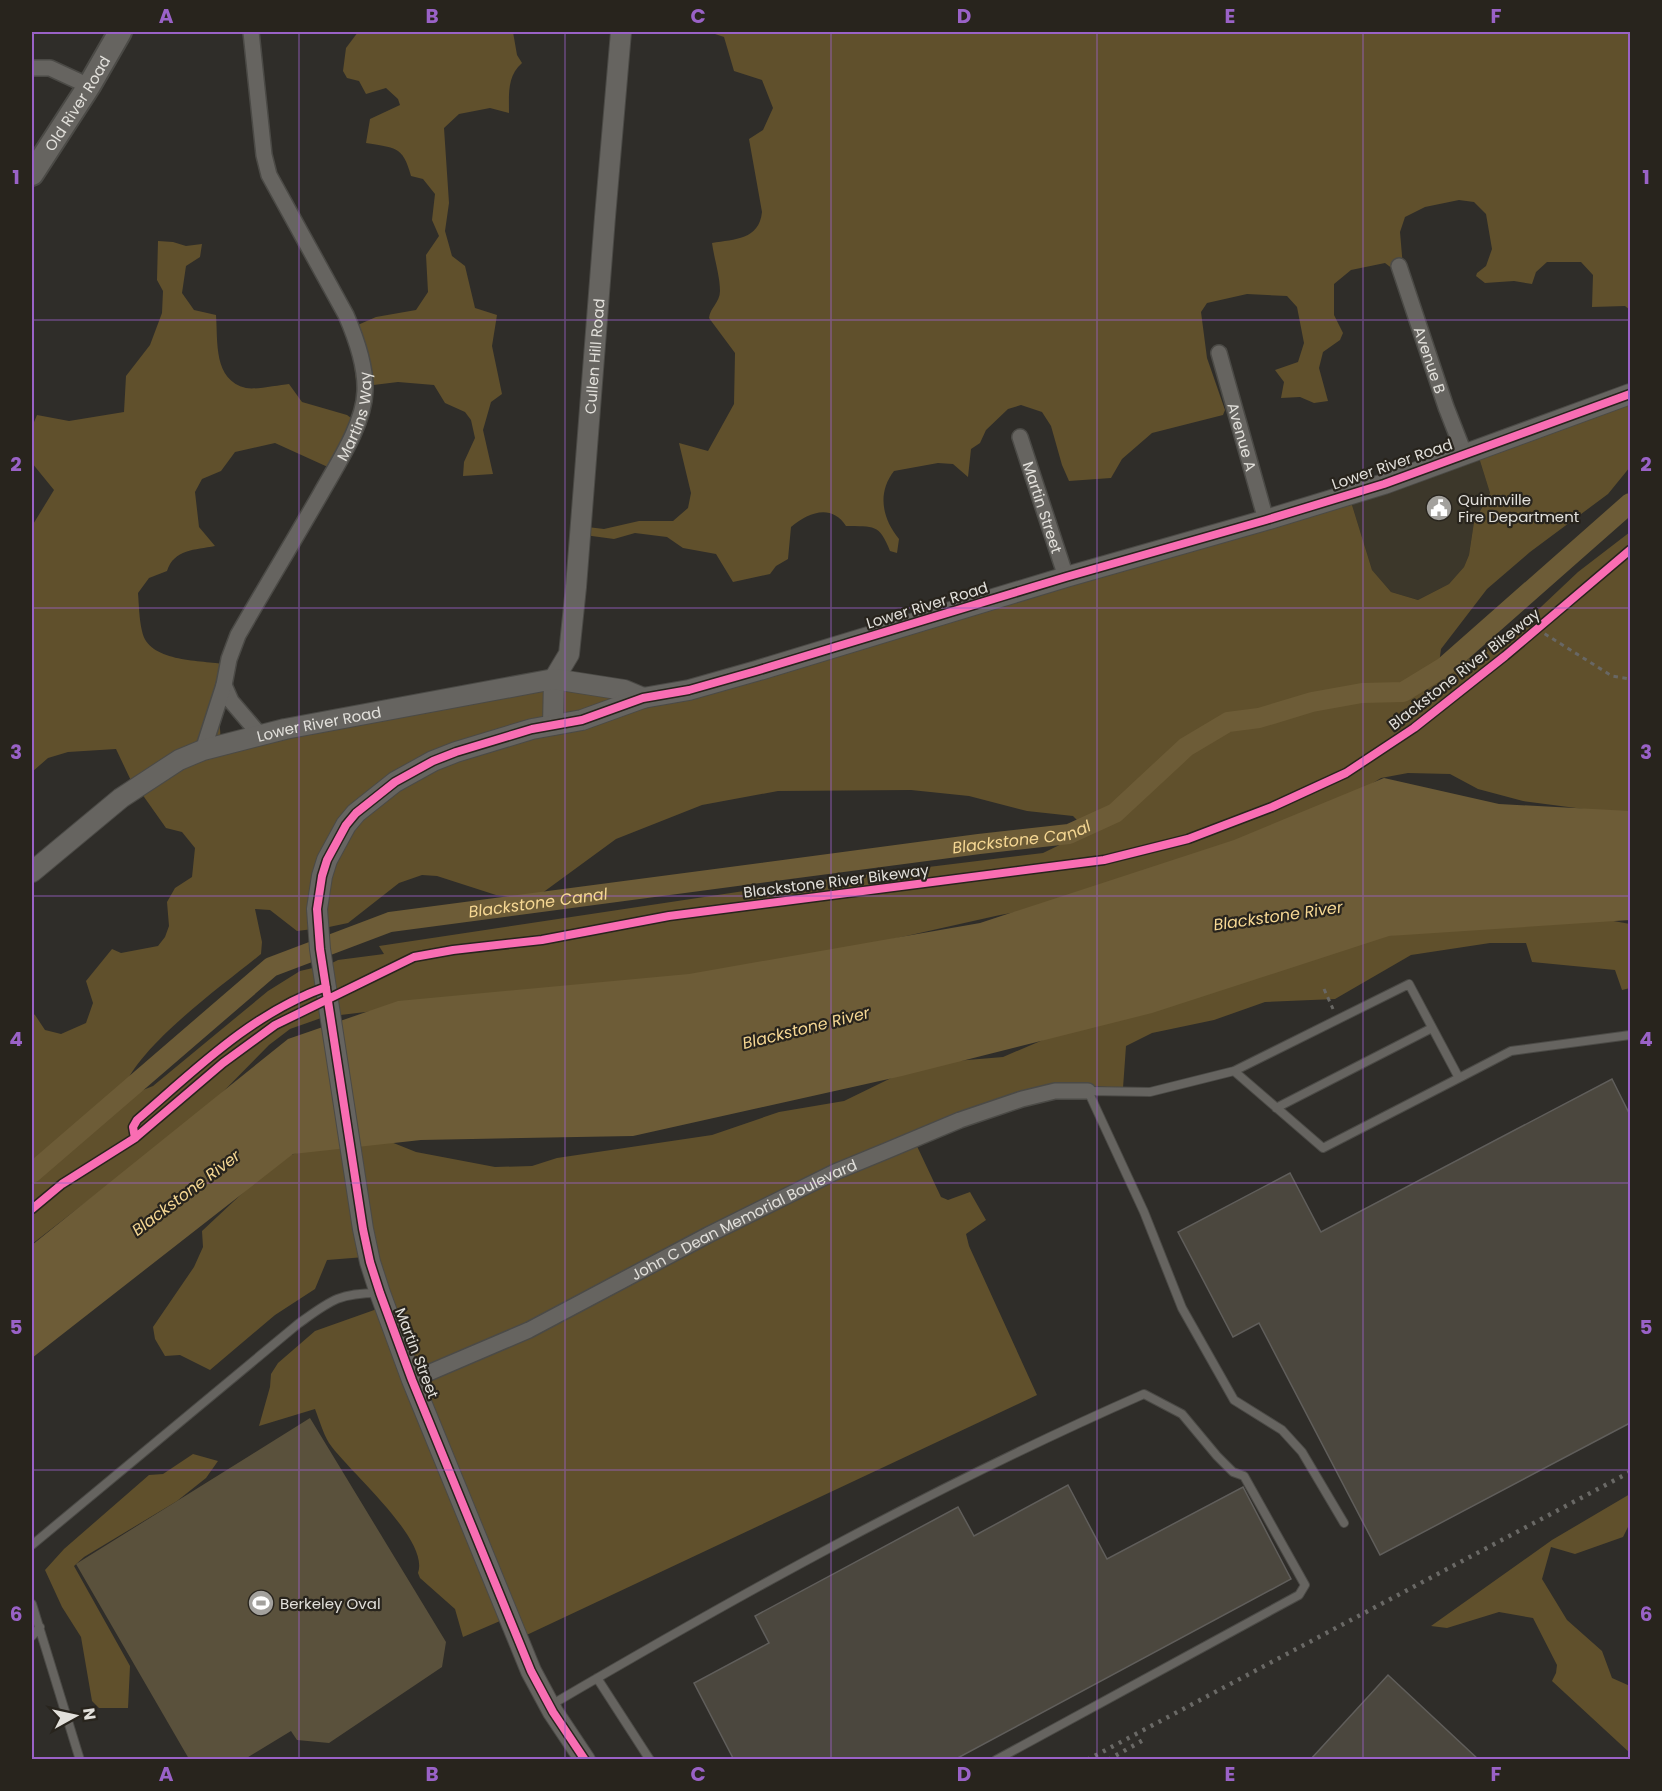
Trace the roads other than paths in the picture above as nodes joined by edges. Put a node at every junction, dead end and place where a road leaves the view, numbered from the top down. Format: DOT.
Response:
graph roads {
  1 [pos="120,32"];
  2 [pos="252,32"];
  3 [pos="621,32"];
  4 [pos="32,68"];
  5 [pos="89,86"];
  6 [pos="32,174"];
  7 [pos="1400,266"];
  8 [pos="1219,353"];
  9 [pos="1630,394"];
  10 [pos="1020,438"];
  11 [pos="1464,453"];
  12 [pos="1266,520"];
  13 [pos="1066,577"];
  14 [pos="554,679"];
  15 [pos="224,685"];
  16 [pos="643,698"];
  17 [pos="553,725"];
  18 [pos="260,735"];
  19 [pos="203,750"];
  20 [pos="32,872"];
  21 [pos="318,926"];
  22 [pos="1432,1028"];
  23 [pos="1630,1037"];
  24 [pos="1234,1071"];
  25 [pos="1459,1078"];
  26 [pos="1088,1091"];
  27 [pos="1276,1108"];
  28 [pos="380,1293"];
  29 [pos="412,1380"];
  30 [pos="1344,1523"];
  31 [pos="32,1545"];
  32 [pos="32,1604"];
  33 [pos="40,1627"];
  34 [pos="32,1635"];
  35 [pos="597,1678"];
  36 [pos="550,1705"];
  37 [pos="80,1760"];
  38 [pos="585,1760"];
  39 [pos="650,1760"];
  40 [pos="996,1760"];
  1 -- 5 [label="main road, Old River Road"];
  2 -- 15 [label="street, Martins Way"];
  3 -- 14 [label="street, Cullen Hill Road"];
  4 -- 5 [label="street"];
  5 -- 6 [label="main road, Old River Road"];
  7 -- 11 [label="street, Avenue B"];
  8 -- 12 [label="street, Avenue A"];
  9 -- 11 [label="street, Lower River Road"];
  10 -- 13 [label="street, Martin Street"];
  11 -- 12 [label="street, Lower River Road"];
  12 -- 13 [label="street, Lower River Road"];
  13 -- 16 [label="street, Lower River Road"];
  14 -- 16 [label="street, Lower River Road"];
  14 -- 17 [label="street"];
  14 -- 18 [label="street, Lower River Road"];
  15 -- 18 [label="street"];
  15 -- 19 [label="street, Martins Way"];
  16 -- 17 [label="street, Lower River Road"];
  17 -- 21 [label="street, Lower River Road"];
  18 -- 19 [label="street, Lower River Road"];
  19 -- 20 [label="street, Lower River Road"];
  21 -- 28 [label="street, Martin Street"];
  22 -- 24 [label="lane"];
  22 -- 25 [label="lane"];
  22 -- 27 [label="lane"];
  23 -- 25 [label="lane"];
  24 -- 26 [label="lane"];
  24 -- 27 [label="lane"];
  25 -- 27 [label="lane"];
  26 -- 29 [label="street, John C Dean Memorial Boulevard"];
  26 -- 30 [label="lane"];
  28 -- 29 [label="street, Martin Street"];
  28 -- 31 [label="lane"];
  29 -- 36 [label="street, Martin Street"];
  32 -- 33 [label="lane"];
  33 -- 34 [label="lane"];
  33 -- 37 [label="lane"];
  35 -- 36 [label="lane"];
  35 -- 39 [label="lane"];
  35 -- 40 [label="lane"];
  36 -- 38 [label="street, Martin Street"];
}
